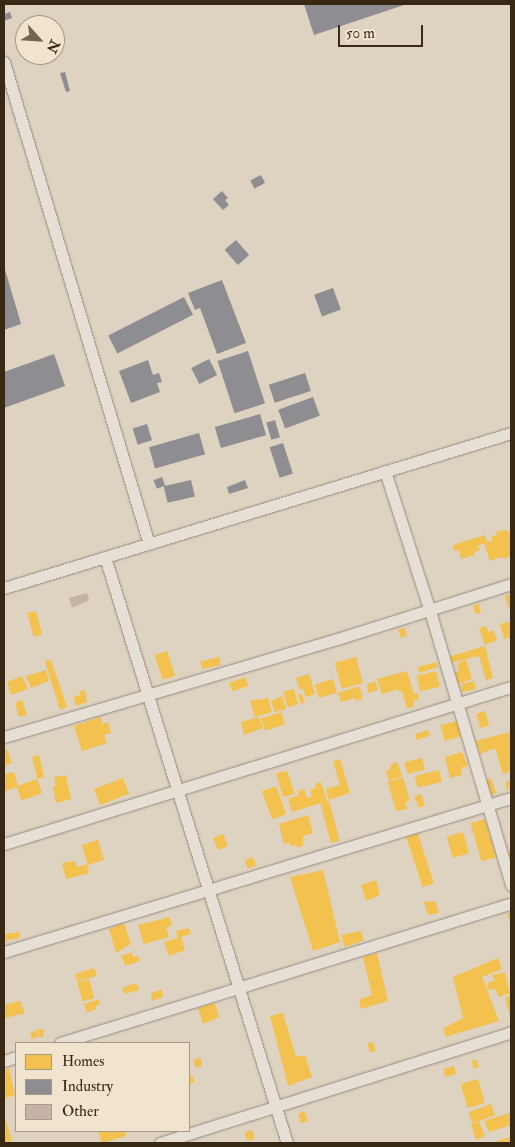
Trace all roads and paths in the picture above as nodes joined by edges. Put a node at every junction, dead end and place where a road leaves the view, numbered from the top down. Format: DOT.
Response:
graph roads {
  1 [pos="4,62"];
  2 [pos="511,433"];
  3 [pos="385,472"];
  4 [pos="149,544"];
  5 [pos="105,557"];
  6 [pos="511,584"];
  7 [pos="4,588"];
  8 [pos="430,611"];
  9 [pos="511,687"];
  10 [pos="148,695"];
  11 [pos="457,704"];
  12 [pos="4,737"];
  13 [pos="178,792"];
  14 [pos="511,798"];
  15 [pos="488,805"];
  16 [pos="4,844"];
  17 [pos="511,885"];
  18 [pos="209,891"];
  19 [pos="511,903"];
  20 [pos="4,952"];
  21 [pos="239,988"];
  22 [pos="511,1032"];
  23 [pos="63,1042"];
  24 [pos="276,1108"];
  25 [pos="160,1143"];
  26 [pos="287,1143"];
  1 -- 4 [label="street"];
  2 -- 3 [label="street"];
  3 -- 4 [label="street"];
  3 -- 8 [label="street"];
  4 -- 5 [label="street"];
  5 -- 7 [label="street"];
  5 -- 10 [label="street"];
  6 -- 8 [label="street"];
  8 -- 10 [label="street"];
  8 -- 11 [label="street"];
  9 -- 11 [label="street"];
  10 -- 12 [label="street"];
  10 -- 13 [label="street"];
  11 -- 13 [label="street"];
  11 -- 15 [label="street"];
  13 -- 16 [label="street"];
  13 -- 18 [label="street"];
  14 -- 15 [label="street"];
  15 -- 17 [label="street"];
  15 -- 18 [label="street"];
  18 -- 20 [label="street"];
  18 -- 21 [label="street"];
  19 -- 21 [label="street"];
  21 -- 23 [label="street"];
  21 -- 24 [label="street"];
  22 -- 24 [label="street"];
  24 -- 25 [label="street"];
  24 -- 26 [label="street"];
}
